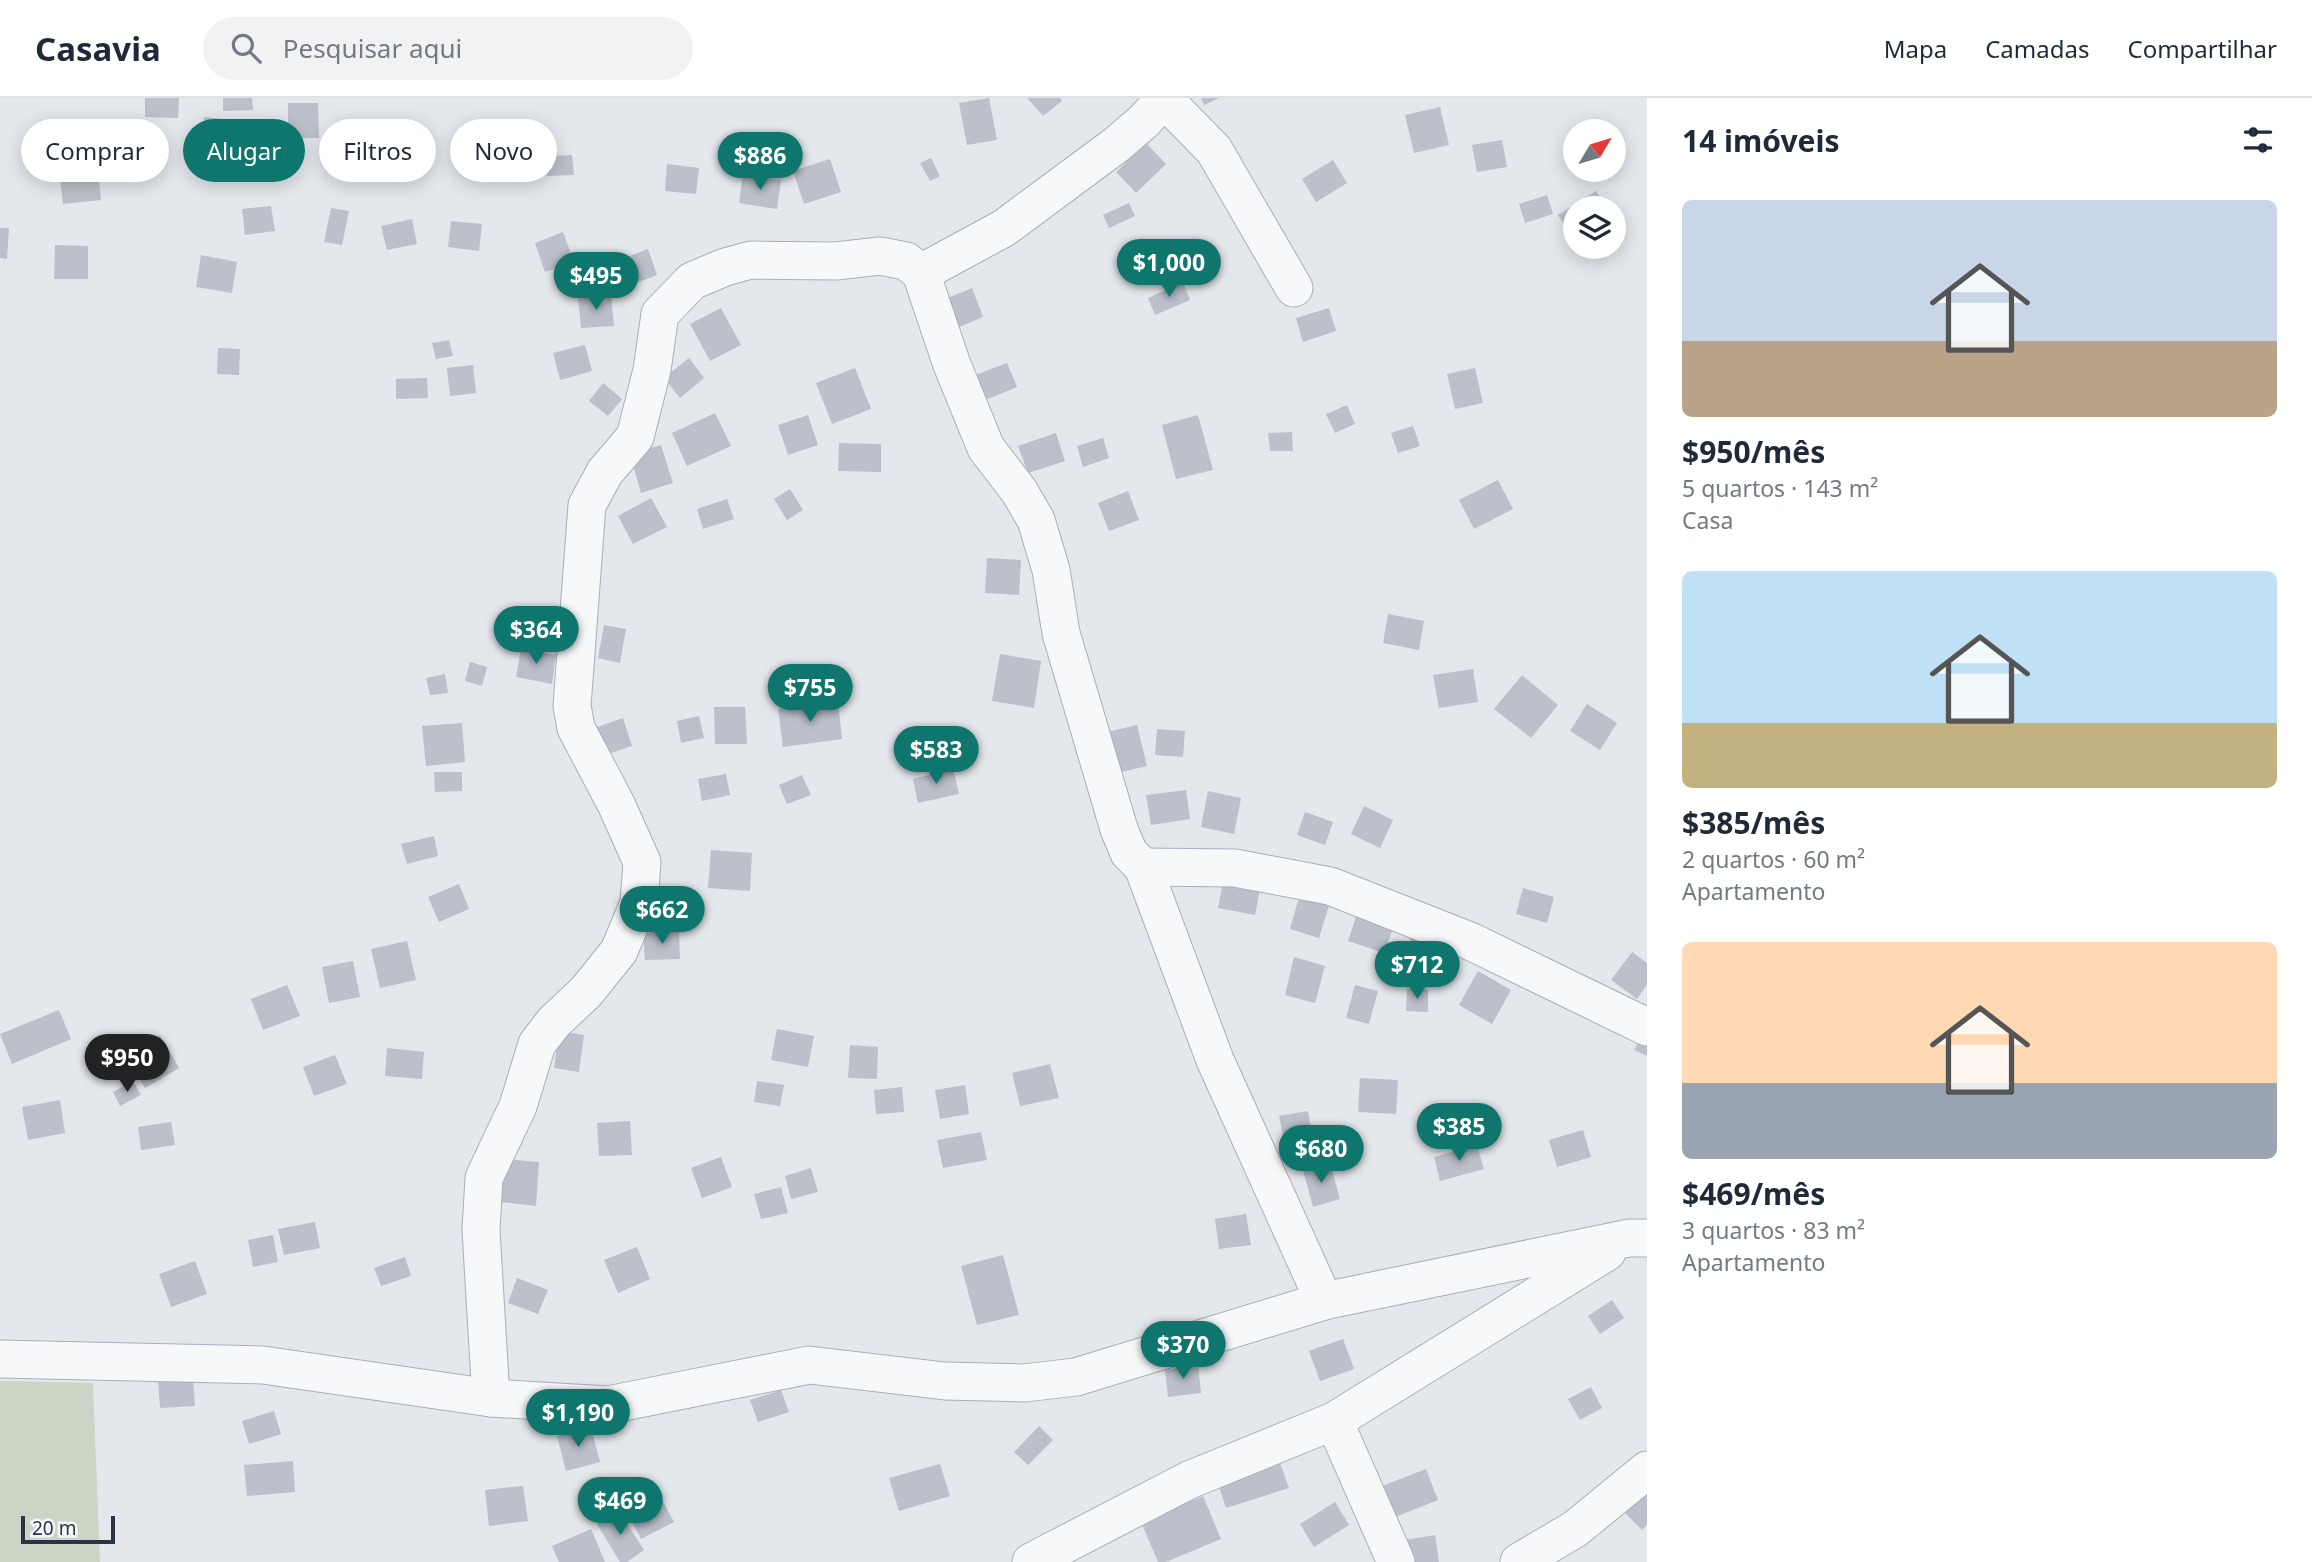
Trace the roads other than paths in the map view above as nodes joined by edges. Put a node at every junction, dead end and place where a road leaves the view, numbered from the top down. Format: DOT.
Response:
graph roads {
  1 [pos="1165,98"];
  2 [pos="921,274"];
  3 [pos="1294,288"];
  4 [pos="1143,867"];
  5 [pos="1647,1027"];
  6 [pos="1641,1235"];
  7 [pos="1324,1301"];
  8 [pos="0,1359"];
  9 [pos="491,1398"];
  10 [pos="1334,1422"];
  11 [pos="1647,1470"];
  12 [pos="1031,1562"];
  13 [pos="1396,1562"];
  14 [pos="1519,1562"];
  1 -- 2 [label="street"];
  1 -- 3 [label="street"];
  2 -- 4 [label="street"];
  2 -- 9 [label="street"];
  4 -- 5 [label="street"];
  4 -- 7 [label="street"];
  6 -- 7 [label="street"];
  6 -- 10 [label="street"];
  7 -- 9 [label="street"];
  8 -- 9 [label="street"];
  10 -- 12 [label="street"];
  10 -- 13 [label="street"];
  11 -- 14 [label="street"];
}
